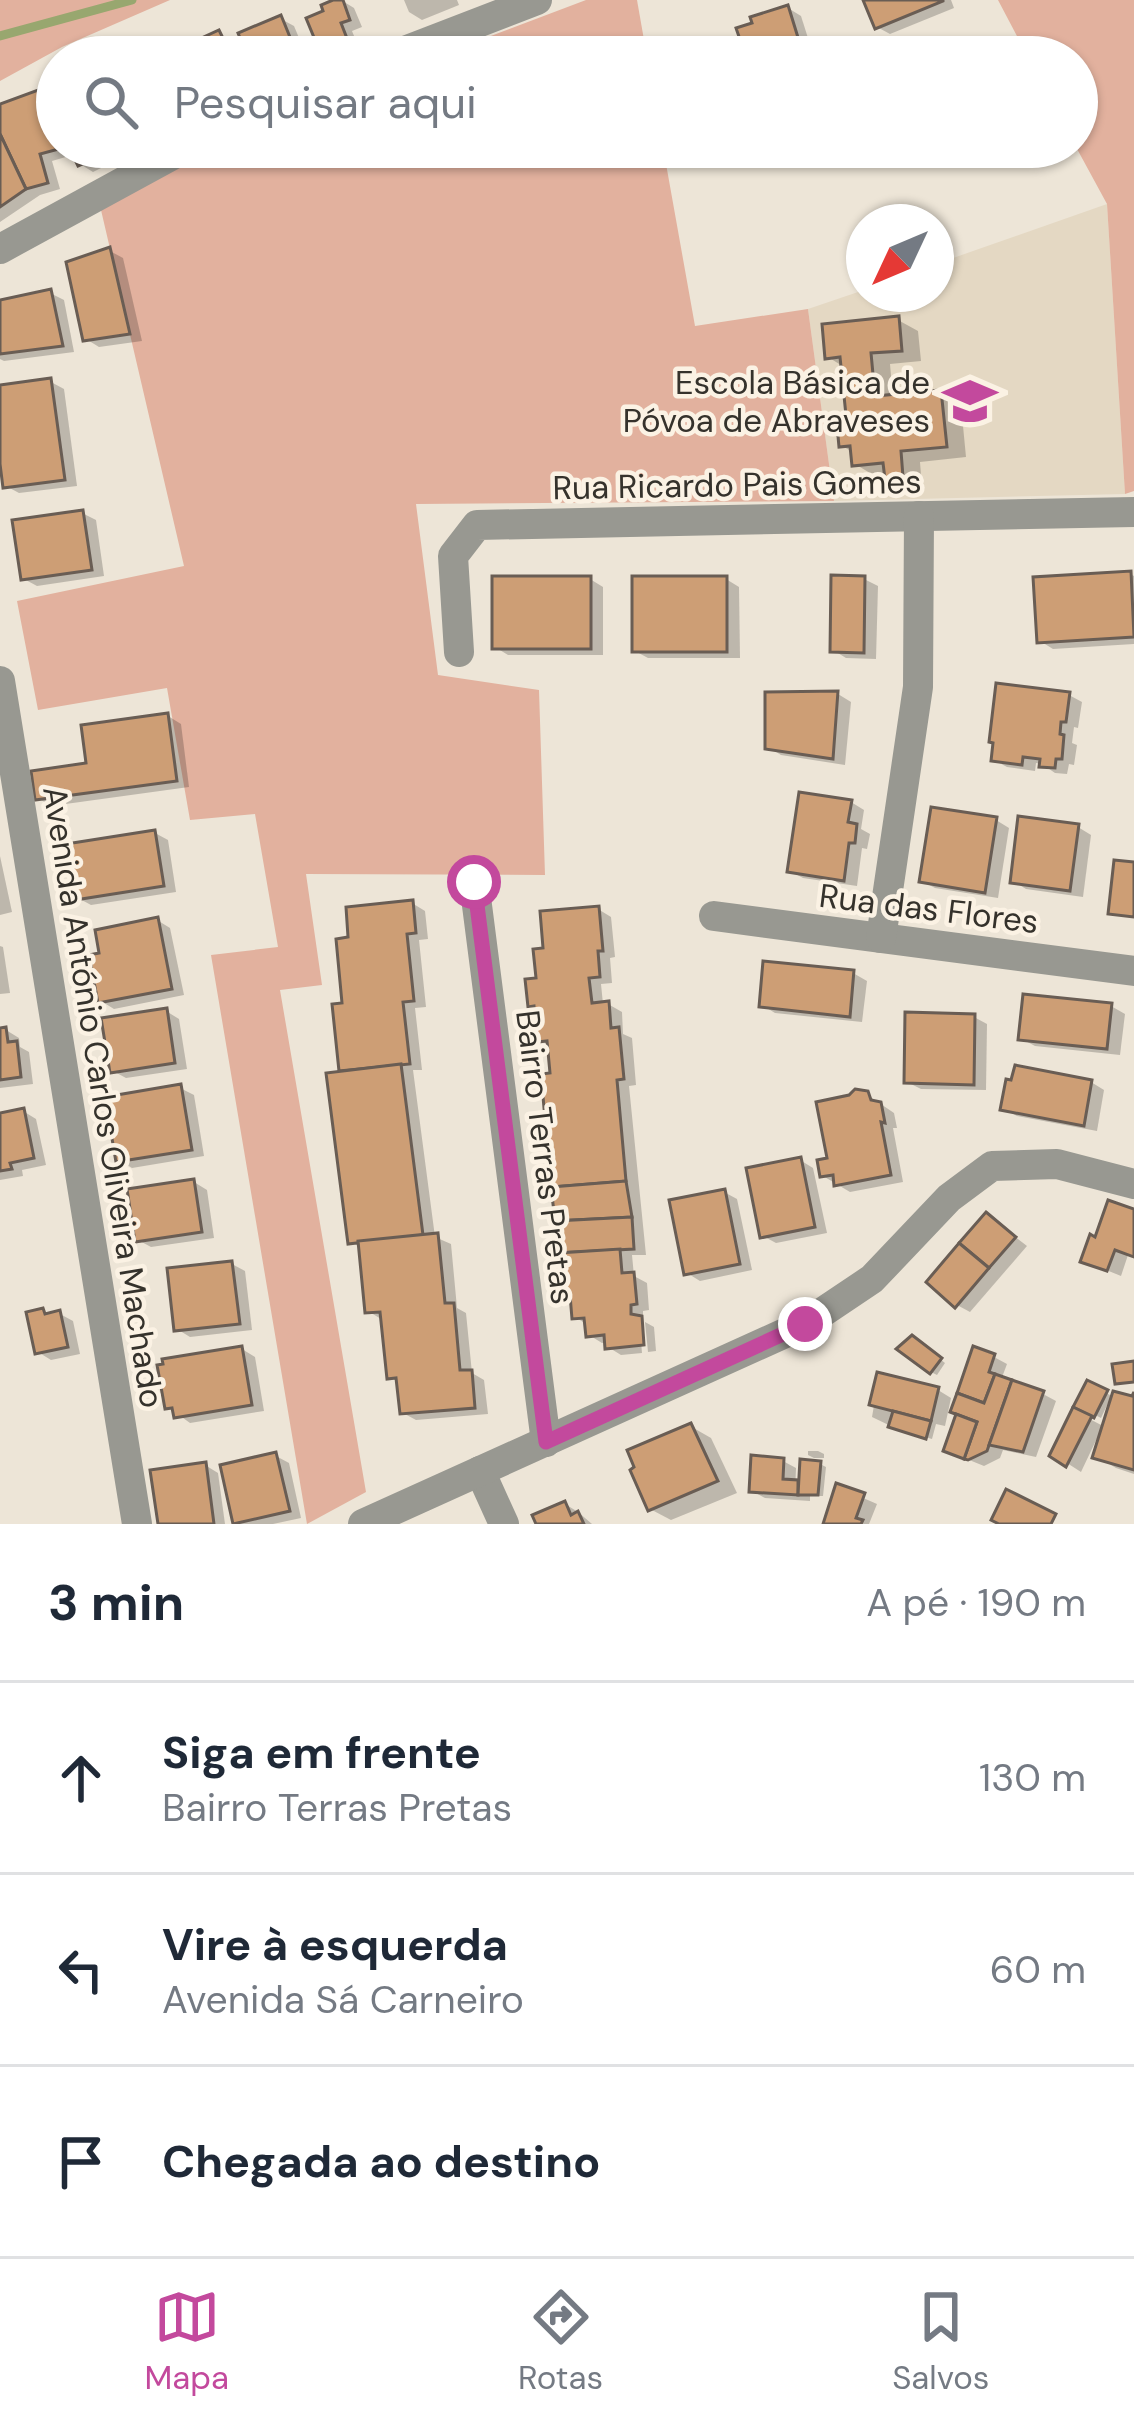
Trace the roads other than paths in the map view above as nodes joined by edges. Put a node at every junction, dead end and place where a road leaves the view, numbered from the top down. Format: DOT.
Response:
graph roads {
  1 [pos="537,0"];
  2 [pos="443,36"];
  3 [pos="148,168"];
  4 [pos="0,249"];
  5 [pos="1134,512"];
  6 [pos="919,516"];
  7 [pos="459,652"];
  8 [pos="0,681"];
  9 [pos="474,882"];
  10 [pos="714,916"];
  11 [pos="880,938"];
  12 [pos="1134,971"];
  13 [pos="1134,1184"];
  14 [pos="546,1442"];
  15 [pos="480,1471"];
  16 [pos="137,1524"];
  17 [pos="363,1524"];
  18 [pos="504,1524"];
  1 -- 2 [label="street"];
  3 -- 4 [label="street"];
  5 -- 6 [label="street, Rua Ricardo Pais Gomes"];
  6 -- 7 [label="street, Rua Ricardo Pais Gomes"];
  6 -- 11 [label="street"];
  8 -- 16 [label="street, Avenida António Carlos Oliveira Machado"];
  9 -- 14 [label="street, Bairro Terras Pretas"];
  10 -- 11 [label="street, Rua das Flores"];
  11 -- 12 [label="street, Rua das Flores"];
  13 -- 14 [label="street"];
  14 -- 15 [label="street"];
  15 -- 17 [label="street"];
  15 -- 18 [label="street"];
}
